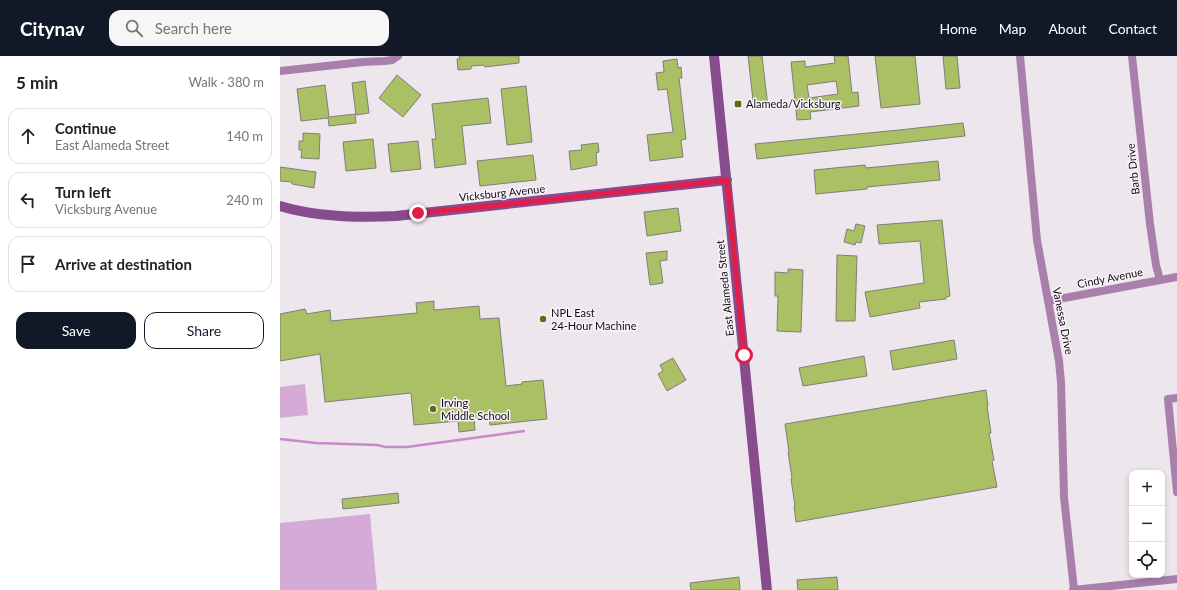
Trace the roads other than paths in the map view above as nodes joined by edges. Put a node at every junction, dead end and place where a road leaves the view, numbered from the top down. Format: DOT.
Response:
graph roads {
  1 [pos="398,56"];
  2 [pos="714,56"];
  3 [pos="1020,56"];
  4 [pos="1132,56"];
  5 [pos="280,71"];
  6 [pos="727,180"];
  7 [pos="280,206"];
  8 [pos="1177,276"];
  9 [pos="1160,280"];
  10 [pos="1048,301"];
  11 [pos="1177,398"];
  12 [pos="1177,492"];
  13 [pos="1177,579"];
  14 [pos="767,590"];
  15 [pos="1074,590"];
  1 -- 5 [label="street"];
  2 -- 6 [label="street, East Alameda Street"];
  3 -- 10 [label="street, Vanessa Drive"];
  4 -- 9 [label="street, Barb Drive"];
  6 -- 7 [label="street, Vicksburg Avenue"];
  6 -- 14 [label="street, East Alameda Street"];
  8 -- 9 [label="street, Cindy Avenue"];
  9 -- 10 [label="street, Cindy Avenue"];
  10 -- 15 [label="street, Vanessa Drive"];
  11 -- 12 [label="street"];
  13 -- 15 [label="street"];
}
